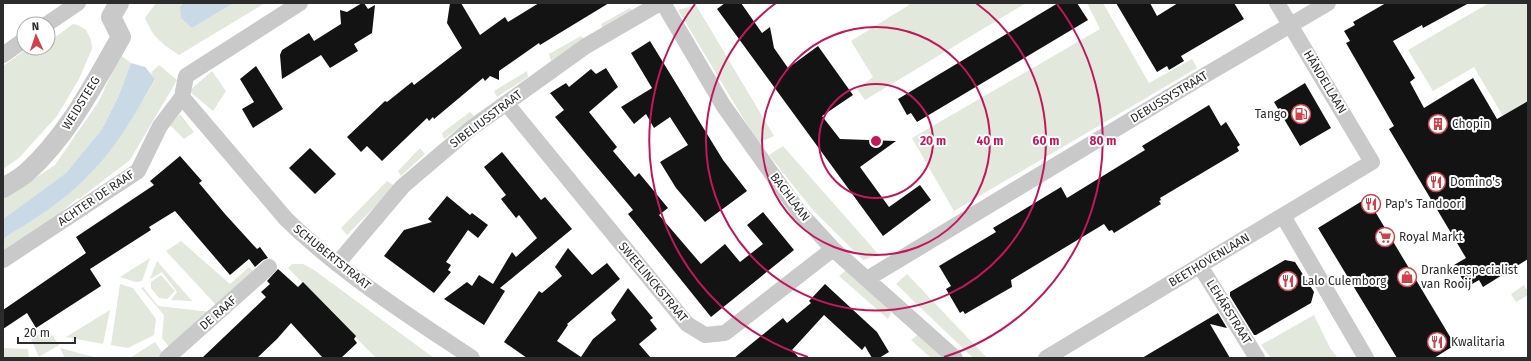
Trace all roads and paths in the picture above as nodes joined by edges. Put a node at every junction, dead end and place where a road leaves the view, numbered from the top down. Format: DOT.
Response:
graph roads {
  1 [pos="78,3"];
  2 [pos="300,3"];
  3 [pos="660,3"];
  4 [pos="663,3"];
  5 [pos="1277,3"];
  6 [pos="1328,3"];
  7 [pos="111,8"];
  8 [pos="56,18"];
  9 [pos="1290,24"];
  10 [pos="16,46"];
  11 [pos="3,55"];
  12 [pos="182,97"];
  13 [pos="506,102"];
  14 [pos="1372,162"];
  15 [pos="3,188"];
  16 [pos="1283,216"];
  17 [pos="833,249"];
  18 [pos="3,260"];
  19 [pos="337,264"];
  20 [pos="1200,266"];
  21 [pos="269,267"];
  22 [pos="867,279"];
  23 [pos="167,358"];
  24 [pos="472,358"];
  25 [pos="956,358"];
  26 [pos="1046,358"];
  27 [pos="1257,358"];
  28 [pos="1366,358"];
  1 -- 8 [label="street"];
  2 -- 12 [label="street"];
  3 -- 13 [label="street, SIBELIUSSTRAAT"];
  4 -- 17 [label="street, BACHLAAN"];
  5 -- 9 [label="street, HÄNDELLAAN"];
  6 -- 9 [label="street, DEBUSSYSTRAAT"];
  7 -- 15 [label="street, WEIDSTEEG"];
  9 -- 14 [label="street, HÄNDELLAAN"];
  9 -- 22 [label="street, DEBUSSYSTRAAT"];
  10 -- 11 [label="street"];
  12 -- 18 [label="street, ACHTER DE RAAF"];
  12 -- 19 [label="street, SCHUBERTSTRAAT"];
  13 -- 17 [label="street, SWEELINCKSTRAAT"];
  13 -- 19 [label="street, SIBELIUSSTRAAT"];
  14 -- 16 [label="street, BEETHOVENLAAN"];
  16 -- 20 [label="street, BEETHOVENLAAN"];
  16 -- 28 [label="street"];
  17 -- 22 [label="street, BACHLAAN"];
  19 -- 24 [label="street, SCHUBERTSTRAAT"];
  20 -- 26 [label="street, BEETHOVENLAAN"];
  20 -- 27 [label="street, LEHÁRSTRAAT"];
  21 -- 23 [label="street, DE RAAF"];
  22 -- 25 [label="street, BACHLAAN"];
}
